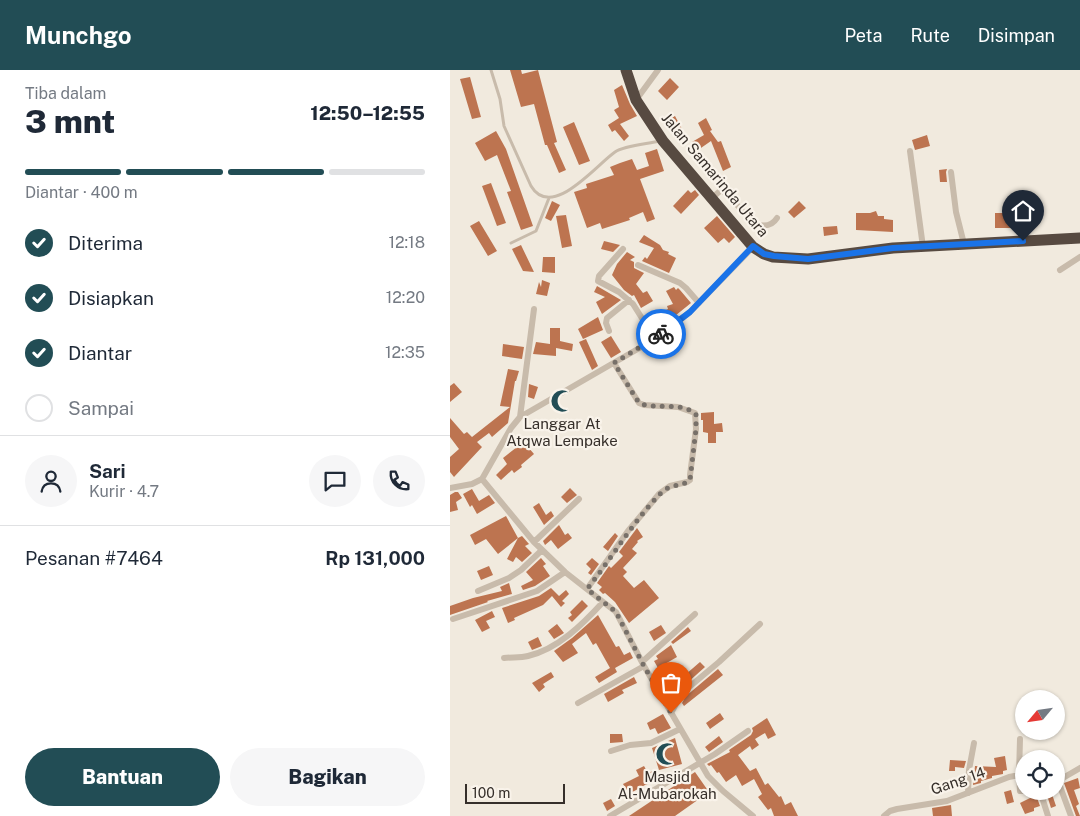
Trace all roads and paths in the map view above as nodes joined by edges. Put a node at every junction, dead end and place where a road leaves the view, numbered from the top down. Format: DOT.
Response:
graph roads {
  1 [pos="491,70"];
  2 [pos="626,70"];
  3 [pos="658,70"];
  4 [pos="636,100"];
  5 [pos="663,140"];
  6 [pos="910,151"];
  7 [pos="951,172"];
  8 [pos="549,198"];
  9 [pos="712,198"];
  10 [pos="777,218"];
  11 [pos="1080,238"];
  12 [pos="511,243"];
  13 [pos="964,244"];
  14 [pos="753,246"];
  15 [pos="923,246"];
  16 [pos="622,248"];
  17 [pos="1080,257"];
  18 [pos="638,265"];
  19 [pos="1060,270"];
  20 [pos="629,300"];
  21 [pos="700,303"];
  22 [pos="534,309"];
  23 [pos="609,331"];
  24 [pos="655,339"];
  25 [pos="614,363"];
  26 [pos="520,417"];
  27 [pos="482,479"];
  28 [pos="450,488"];
  29 [pos="579,499"];
  30 [pos="534,542"];
  31 [pos="542,550"];
  32 [pos="565,572"];
  33 [pos="587,589"];
  34 [pos="478,591"];
  35 [pos="603,602"];
  36 [pos="695,614"];
  37 [pos="454,619"];
  38 [pos="760,624"];
  39 [pos="504,658"];
  40 [pos="643,664"];
  41 [pos="578,703"];
  42 [pos="671,713"];
  43 [pos="680,729"];
  44 [pos="748,731"];
  45 [pos="974,743"];
  46 [pos="612,751"];
  47 [pos="699,762"];
  48 [pos="1079,769"];
  49 [pos="1015,776"];
  50 [pos="1065,777"];
  51 [pos="968,793"];
  52 [pos="1043,800"];
  53 [pos="1064,800"];
  54 [pos="610,816"];
  55 [pos="753,816"];
  56 [pos="884,816"];
  57 [pos="1048,816"];
  58 [pos="1070,816"];
  1 -- 8 [label="lane"];
  2 -- 4 [label="highway, Jalan Samarinda Utara"];
  3 -- 4 [label="street"];
  4 -- 5 [label="highway, Jalan Samarinda Utara"];
  5 -- 8 [label="lane"];
  5 -- 9 [label="highway, Jalan Samarinda Utara"];
  6 -- 15 [label="street"];
  7 -- 13 [label="street"];
  8 -- 12 [label="lane"];
  9 -- 10 [label="street"];
  9 -- 14 [label="highway, Jalan Samarinda Utara"];
  11 -- 13 [label="highway, Jalan Samarinda Utara"];
  13 -- 15 [label="highway, Jalan Samarinda Utara"];
  14 -- 15 [label="highway, Jalan Samarinda Utara"];
  14 -- 21 [label="street"];
  16 -- 20 [label="street"];
  17 -- 19 [label="street"];
  18 -- 21 [label="street"];
  20 -- 23 [label="street"];
  20 -- 24 [label="street"];
  21 -- 24 [label="street"];
  22 -- 26 [label="street"];
  24 -- 25 [label="street"];
  25 -- 26 [label="street"];
  25 -- 33 [label="street"];
  26 -- 27 [label="street"];
  27 -- 28 [label="street"];
  27 -- 30 [label="street"];
  29 -- 30 [label="street"];
  30 -- 31 [label="street"];
  31 -- 32 [label="street"];
  31 -- 34 [label="street"];
  32 -- 33 [label="street"];
  32 -- 37 [label="street"];
  33 -- 35 [label="street"];
  35 -- 39 [label="street"];
  35 -- 40 [label="street"];
  36 -- 40 [label="street"];
  38 -- 42 [label="street"];
  40 -- 41 [label="street"];
  40 -- 42 [label="street"];
  42 -- 43 [label="street"];
  43 -- 46 [label="street"];
  43 -- 47 [label="street"];
  44 -- 47 [label="street"];
  45 -- 51 [label="street"];
  47 -- 54 [label="street"];
  47 -- 55 [label="street"];
  48 -- 50 [label="street"];
  49 -- 51 [label="street, Gang 14"];
  51 -- 56 [label="street, Gang 14"];
  52 -- 57 [label="street"];
  53 -- 58 [label="street"];
}
